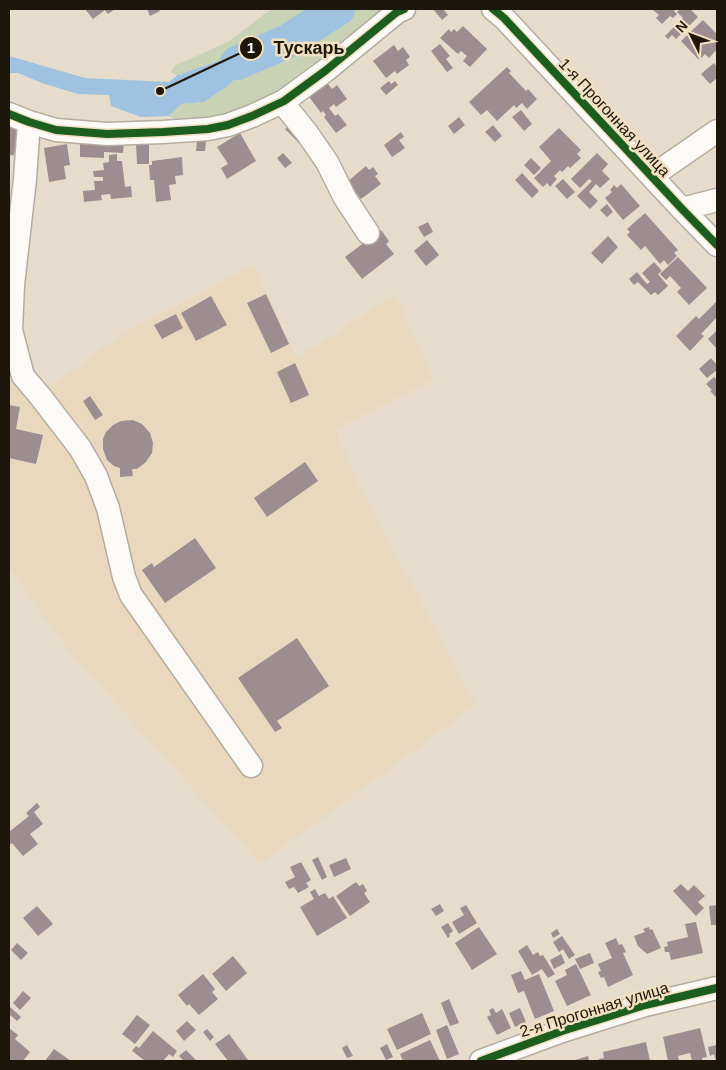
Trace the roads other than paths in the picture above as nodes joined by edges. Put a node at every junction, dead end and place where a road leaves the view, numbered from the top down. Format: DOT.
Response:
graph roads {
  1 [pos="404,9"];
  2 [pos="493,9"];
  3 [pos="282,102"];
  4 [pos="9,114"];
  5 [pos="29,122"];
  6 [pos="717,131"];
  7 [pos="652,176"];
  8 [pos="717,200"];
  9 [pos="682,209"];
  10 [pos="368,233"];
  11 [pos="717,245"];
  12 [pos="251,766"];
  13 [pos="717,988"];
  14 [pos="481,1061"];
  1 -- 3 [label="street"];
  2 -- 7 [label="street, 1-я Прогонная улица"];
  3 -- 5 [label="street"];
  3 -- 10 [label="street"];
  4 -- 5 [label="street"];
  5 -- 12 [label="street"];
  6 -- 7 [label="street"];
  7 -- 9 [label="street, 1-я Прогонная улица"];
  8 -- 9 [label="street"];
  9 -- 11 [label="street, 1-я Прогонная улица"];
  13 -- 14 [label="street, 2-я Прогонная улица"];
}
